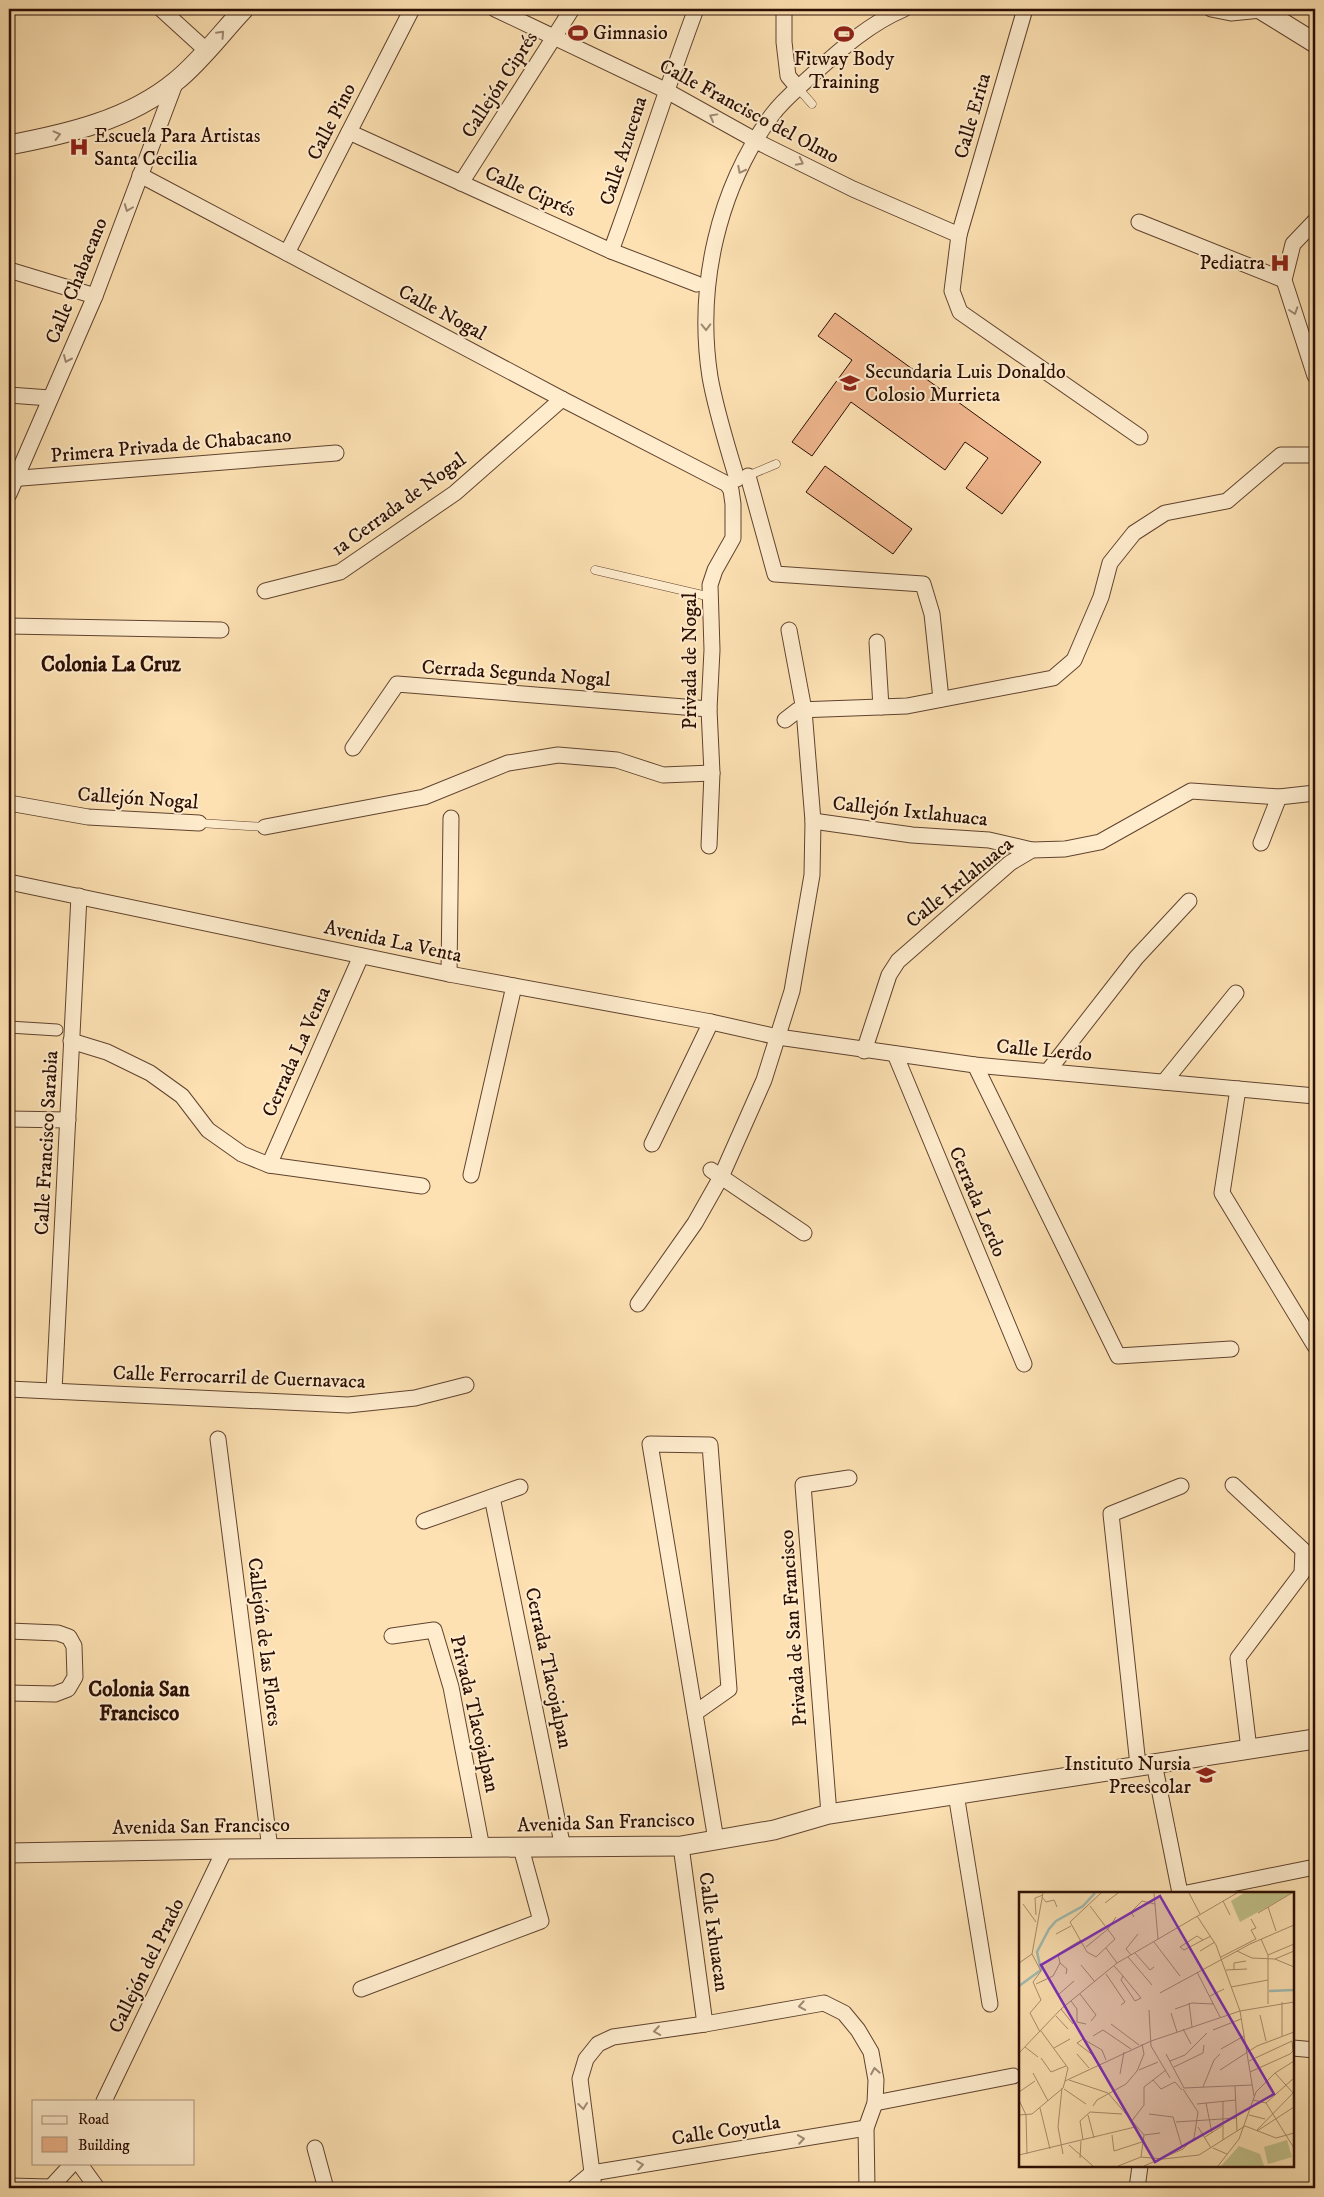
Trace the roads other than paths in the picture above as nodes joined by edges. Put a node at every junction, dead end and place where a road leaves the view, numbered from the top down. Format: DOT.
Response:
graph roads {
  1 [pos="161,9"];
  2 [pos="244,9"];
  3 [pos="412,9"];
  4 [pos="495,9"];
  5 [pos="572,9"];
  6 [pos="696,9"];
  7 [pos="784,9"];
  8 [pos="904,9"];
  9 [pos="1025,9"];
  10 [pos="1211,9"];
  11 [pos="1263,9"];
  12 [pos="555,38"];
  13 [pos="1315,43"];
  14 [pos="206,50"];
  15 [pos="176,81"];
  16 [pos="798,88"];
  17 [pos="665,90"];
  18 [pos="812,104"];
  19 [pos="349,132"];
  20 [pos="756,140"];
  21 [pos="9,145"];
  22 [pos="140,175"];
  23 [pos="461,183"];
  24 [pos="1138,222"];
  25 [pos="1314,224"];
  26 [pos="959,235"];
  27 [pos="611,250"];
  28 [pos="287,253"];
  29 [pos="9,270"];
  30 [pos="1284,280"];
  31 [pos="696,284"];
  32 [pos="95,296"];
  33 [pos="1315,376"];
  34 [pos="9,395"];
  35 [pos="50,398"];
  36 [pos="562,399"];
  37 [pos="1140,437"];
  38 [pos="336,453"];
  39 [pos="1315,455"];
  40 [pos="776,464"];
  41 [pos="11,479"];
  42 [pos="737,480"];
  43 [pos="9,494"];
  44 [pos="595,570"];
  45 [pos="265,590"];
  46 [pos="711,597"];
  47 [pos="9,626"];
  48 [pos="221,630"];
  49 [pos="789,630"];
  50 [pos="877,642"];
  51 [pos="942,699"];
  52 [pos="881,707"];
  53 [pos="709,709"];
  54 [pos="804,710"];
  55 [pos="785,720"];
  56 [pos="353,748"];
  57 [pos="712,773"];
  58 [pos="1315,793"];
  59 [pos="1279,797"];
  60 [pos="9,803"];
  61 [pos="451,818"];
  62 [pos="813,821"];
  63 [pos="199,823"];
  64 [pos="265,827"];
  65 [pos="1261,843"];
  66 [pos="709,846"];
  67 [pos="1032,850"];
  68 [pos="9,882"];
  69 [pos="79,896"];
  70 [pos="1189,901"];
  71 [pos="361,956"];
  72 [pos="450,974"];
  73 [pos="514,986"];
  74 [pos="1236,993"];
  75 [pos="711,1022"];
  76 [pos="9,1027"];
  77 [pos="57,1030"];
  78 [pos="774,1037"];
  79 [pos="71,1041"];
  80 [pos="864,1051"];
  81 [pos="895,1054"];
  82 [pos="975,1065"];
  83 [pos="1048,1072"];
  84 [pos="1164,1082"];
  85 [pos="1238,1089"];
  86 [pos="1315,1096"];
  87 [pos="9,1119"];
  88 [pos="68,1120"];
  89 [pos="652,1144"];
  90 [pos="269,1164"];
  91 [pos="716,1174"];
  92 [pos="470,1175"];
  93 [pos="422,1186"];
  94 [pos="804,1233"];
  95 [pos="638,1304"];
  96 [pos="1315,1346"];
  97 [pos="1232,1349"];
  98 [pos="1024,1364"];
  99 [pos="466,1385"];
  100 [pos="9,1389"];
  101 [pos="54,1391"];
  102 [pos="218,1440"];
  103 [pos="849,1478"];
  104 [pos="1232,1485"];
  105 [pos="1181,1486"];
  106 [pos="520,1488"];
  107 [pos="492,1497"];
  108 [pos="424,1521"];
  109 [pos="9,1631"];
  110 [pos="392,1636"];
  111 [pos="9,1692"];
  112 [pos="695,1713"];
  113 [pos="1315,1739"];
  114 [pos="1249,1749"];
  115 [pos="1146,1764"];
  116 [pos="956,1794"];
  117 [pos="829,1814"];
  118 [pos="716,1840"];
  119 [pos="681,1846"];
  120 [pos="482,1848"];
  121 [pos="521,1848"];
  122 [pos="563,1848"];
  123 [pos="225,1849"];
  124 [pos="270,1849"];
  125 [pos="9,1853"];
  126 [pos="1315,1867"];
  127 [pos="1180,1892"];
  128 [pos="1192,1892"];
  129 [pos="361,1989"];
  130 [pos="990,2004"];
  131 [pos="705,2024"];
  132 [pos="1294,2048"];
  133 [pos="1315,2050"];
  134 [pos="1014,2076"];
  135 [pos="104,2100"];
  136 [pos="875,2103"];
  137 [pos="866,2128"];
  138 [pos="315,2148"];
  139 [pos="72,2164"];
  140 [pos="79,2164"];
  141 [pos="1140,2167"];
  142 [pos="592,2173"];
  143 [pos="9,2186"];
  144 [pos="50,2188"];
  145 [pos="96,2188"];
  146 [pos="323,2188"];
  147 [pos="574,2188"];
  148 [pos="594,2188"];
  149 [pos="867,2188"];
  150 [pos="1137,2188"];
  1 -- 14 [label="street"];
  14 -- 2 [label="street, one-way"];
  3 -- 19 [label="street, Calle Pino"];
  4 -- 12 [label="street, Calle Francisco del Olmo"];
  5 -- 12 [label="street, Callejón Ciprés"];
  6 -- 17 [label="street, Calle Azucena"];
  7 -- 16 [label="street"];
  8 -- 16 [label="street"];
  9 -- 26 [label="street, Calle Erita"];
  10 -- 11 [label="street"];
  11 -- 13 [label="street"];
  12 -- 17 [label="street, Calle Francisco del Olmo"];
  12 -- 23 [label="street, Callejón Ciprés"];
  14 -- 15 [label="street"];
  21 -- 15 [label="street, one-way"];
  15 -- 22 [label="street, Calle Chabacano"];
  16 -- 18 [label="lane"];
  16 -- 20 [label="street"];
  20 -- 17 [label="street, Calle Francisco del Olmo, one-way"];
  17 -- 27 [label="street, Calle Azucena"];
  19 -- 23 [label="street, Calle Ciprés"];
  19 -- 28 [label="street, Calle Pino"];
  20 -- 26 [label="street, Calle Francisco del Olmo, one-way"];
  20 -- 42 [label="street, one-way"];
  22 -- 28 [label="street, Calle Nogal"];
  22 -- 32 [label="street, Calle Chabacano, one-way"];
  23 -- 27 [label="street, Calle Ciprés"];
  24 -- 30 [label="street"];
  25 -- 30 [label="street"];
  26 -- 37 [label="street, Calle Erita"];
  27 -- 31 [label="street, Calle Ciprés"];
  28 -- 36 [label="street, Calle Nogal"];
  29 -- 32 [label="street"];
  30 -- 33 [label="street, one-way"];
  32 -- 35 [label="street, Calle Chabacano, one-way"];
  34 -- 35 [label="street"];
  35 -- 41 [label="street, Calle Chabacano"];
  36 -- 42 [label="street, Calle Nogal"];
  36 -- 45 [label="street, 1a Cerrada de Nogal"];
  38 -- 41 [label="street, Primera Privada de Chabacano"];
  39 -- 51 [label="street"];
  40 -- 42 [label="lane"];
  41 -- 43 [label="street, Calle Chabacano"];
  42 -- 46 [label="street, Privada de Nogal"];
  42 -- 51 [label="street"];
  44 -- 46 [label="lane"];
  46 -- 53 [label="street, Privada de Nogal"];
  47 -- 48 [label="street"];
  49 -- 54 [label="street"];
  50 -- 52 [label="street"];
  51 -- 52 [label="street"];
  52 -- 54 [label="street"];
  53 -- 56 [label="street, Cerrada Segunda Nogal"];
  53 -- 57 [label="street, Privada de Nogal"];
  54 -- 55 [label="street"];
  54 -- 62 [label="street"];
  57 -- 64 [label="street"];
  57 -- 66 [label="street, Privada de Nogal"];
  58 -- 59 [label="street, Calle Ixtlahuaca"];
  59 -- 65 [label="street"];
  59 -- 67 [label="street, Calle Ixtlahuaca"];
  60 -- 63 [label="street, Callejón Nogal"];
  61 -- 72 [label="street"];
  62 -- 67 [label="street, Callejón Ixtlahuaca"];
  62 -- 78 [label="street"];
  63 -- 64 [label="lane, Callejón Nogal"];
  67 -- 80 [label="street, Calle Ixtlahuaca"];
  68 -- 69 [label="street, Avenida La Venta"];
  69 -- 71 [label="street, Avenida La Venta"];
  69 -- 79 [label="street, Calle Francisco Sarabia"];
  70 -- 83 [label="street"];
  71 -- 72 [label="street, Avenida La Venta"];
  71 -- 90 [label="street, Cerrada La Venta"];
  72 -- 73 [label="street, Avenida La Venta"];
  73 -- 75 [label="street, Avenida La Venta"];
  73 -- 92 [label="street"];
  74 -- 84 [label="street"];
  75 -- 78 [label="street, Avenida La Venta"];
  75 -- 89 [label="street"];
  76 -- 77 [label="street"];
  78 -- 80 [label="street, Calle Lerdo"];
  78 -- 91 [label="street"];
  79 -- 88 [label="street, Calle Francisco Sarabia"];
  79 -- 90 [label="street"];
  80 -- 81 [label="street, Calle Lerdo"];
  81 -- 82 [label="street, Calle Lerdo"];
  81 -- 98 [label="street, Cerrada Lerdo"];
  82 -- 83 [label="street, Calle Lerdo"];
  82 -- 97 [label="street"];
  83 -- 84 [label="street, Calle Lerdo"];
  84 -- 85 [label="street, Calle Lerdo"];
  85 -- 86 [label="street, Calle Lerdo"];
  85 -- 96 [label="street"];
  87 -- 88 [label="street"];
  88 -- 101 [label="street, Calle Francisco Sarabia"];
  90 -- 93 [label="street"];
  91 -- 94 [label="street"];
  91 -- 95 [label="street"];
  99 -- 101 [label="street, Calle Ferrocarril de Cuernavaca"];
  100 -- 101 [label="street, Calle Ferrocarril de Cuernavaca"];
  102 -- 124 [label="street, Callejón de las Flores"];
  103 -- 117 [label="street, Privada de San Francisco"];
  104 -- 114 [label="street"];
  105 -- 115 [label="street"];
  106 -- 107 [label="street"];
  107 -- 108 [label="street"];
  107 -- 122 [label="street, Cerrada Tlacojalpan"];
  109 -- 111 [label="street"];
  110 -- 120 [label="street, Privada Tlacojalpan"];
  112 -- 112 [label="street"];
  112 -- 118 [label="street"];
  113 -- 114 [label="street, Avenida San Francisco"];
  114 -- 115 [label="street, Avenida San Francisco"];
  115 -- 116 [label="street, Avenida San Francisco"];
  115 -- 127 [label="street"];
  116 -- 117 [label="street, Avenida San Francisco"];
  116 -- 130 [label="street"];
  117 -- 118 [label="street, Avenida San Francisco"];
  118 -- 119 [label="street, Avenida San Francisco"];
  119 -- 122 [label="street, Avenida San Francisco"];
  119 -- 131 [label="street, Calle Ixhuacan"];
  120 -- 121 [label="street, Avenida San Francisco"];
  120 -- 124 [label="street, Avenida San Francisco"];
  121 -- 122 [label="street, Avenida San Francisco"];
  121 -- 129 [label="street"];
  123 -- 124 [label="street, Avenida San Francisco"];
  123 -- 125 [label="street, Avenida San Francisco"];
  123 -- 135 [label="street, Callejón del Prado"];
  126 -- 128 [label="street"];
  136 -- 131 [label="street, one-way"];
  131 -- 142 [label="street, one-way"];
  132 -- 133 [label="street"];
  134 -- 136 [label="street"];
  136 -- 137 [label="street"];
  142 -- 137 [label="street, Calle Coyutla, one-way"];
  137 -- 149 [label="street"];
  138 -- 146 [label="street"];
  139 -- 144 [label="street"];
  140 -- 145 [label="street"];
  141 -- 150 [label="street"];
  142 -- 147 [label="street"];
  142 -- 148 [label="street"];
  143 -- 144 [label="street"];
}
